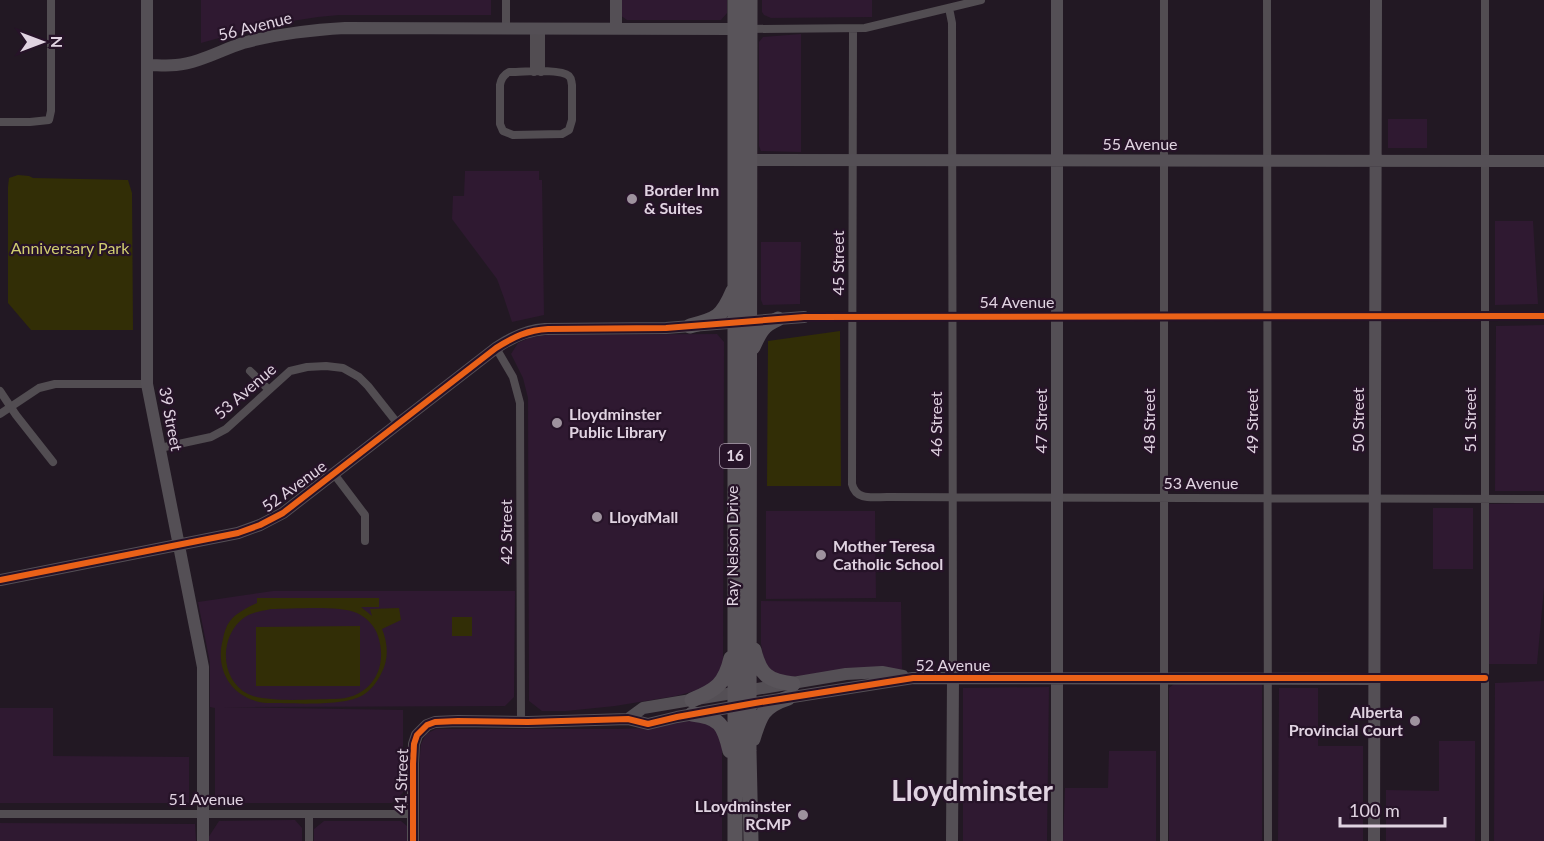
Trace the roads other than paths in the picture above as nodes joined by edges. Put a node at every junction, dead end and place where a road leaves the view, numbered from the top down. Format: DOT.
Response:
graph roads {
  1 [pos="51,0"];
  2 [pos="147,0"];
  3 [pos="506,0"];
  4 [pos="616,0"];
  5 [pos="735,0"];
  6 [pos="750,0"];
  7 [pos="981,0"];
  8 [pos="1057,0"];
  9 [pos="1164,0"];
  10 [pos="1267,0"];
  11 [pos="1376,0"];
  12 [pos="1485,0"];
  13 [pos="949,8"];
  14 [pos="506,28"];
  15 [pos="538,28"];
  16 [pos="616,28"];
  17 [pos="853,28"];
  18 [pos="743,29"];
  19 [pos="147,65"];
  20 [pos="538,72"];
  21 [pos="0,122"];
  22 [pos="742,160"];
  23 [pos="853,160"];
  24 [pos="952,160"];
  25 [pos="1058,160"];
  26 [pos="1164,160"];
  27 [pos="1267,160"];
  28 [pos="1375,160"];
  29 [pos="1485,161"];
  30 [pos="1544,161"];
  31 [pos="736,286"];
  32 [pos="852,316"];
  33 [pos="953,316"];
  34 [pos="1058,316"];
  35 [pos="1164,316"];
  36 [pos="1375,316"];
  37 [pos="1485,316"];
  38 [pos="1543,316"];
  39 [pos="804,317"];
  40 [pos="1267,317"];
  41 [pos="778,319"];
  42 [pos="743,322"];
  43 [pos="690,326"];
  44 [pos="496,348"];
  45 [pos="751,353"];
  46 [pos="250,371"];
  47 [pos="147,384"];
  48 [pos="269,390"];
  49 [pos="0,391"];
  50 [pos="11,406"];
  51 [pos="0,414"];
  52 [pos="398,424"];
  53 [pos="160,448"];
  54 [pos="52,462"];
  55 [pos="334,474"];
  56 [pos="859,495"];
  57 [pos="953,497"];
  58 [pos="1058,498"];
  59 [pos="1164,498"];
  60 [pos="1267,498"];
  61 [pos="1375,498"];
  62 [pos="1485,498"];
  63 [pos="1544,499"];
  64 [pos="365,541"];
  65 [pos="179,545"];
  66 [pos="726,571"];
  67 [pos="0,580"];
  68 [pos="735,589"];
  69 [pos="750,628"];
  70 [pos="735,637"];
  71 [pos="953,678"];
  72 [pos="1058,678"];
  73 [pos="1164,678"];
  74 [pos="1485,678"];
  75 [pos="1268,679"];
  76 [pos="1374,679"];
  77 [pos="790,691"];
  78 [pos="742,698"];
  79 [pos="692,707"];
  80 [pos="521,722"];
  81 [pos="427,725"];
  82 [pos="749,751"];
  83 [pos="735,770"];
  84 [pos="309,813"];
  85 [pos="0,814"];
  86 [pos="413,814"];
  87 [pos="202,815"];
  88 [pos="202,841"];
  89 [pos="309,841"];
  90 [pos="413,841"];
  91 [pos="735,841"];
  92 [pos="751,841"];
  93 [pos="952,841"];
  94 [pos="1057,841"];
  95 [pos="1164,841"];
  96 [pos="1268,841"];
  97 [pos="1374,841"];
  98 [pos="1485,841"];
  1 -- 21 [label="street"];
  2 -- 19 [label="street, 39 Street"];
  3 -- 14 [label="street"];
  4 -- 16 [label="street"];
  5 -- 18 [label="highway, Ray Nelson Drive / 16"];
  6 -- 18 [label="highway, Ray Nelson Drive / 16"];
  7 -- 13 [label="street, 56 Avenue"];
  8 -- 25 [label="street, 47 Street"];
  9 -- 26 [label="street, 48 Street"];
  10 -- 27 [label="street, 49 Street"];
  11 -- 28 [label="street, 50 Street"];
  12 -- 29 [label="street, 51 Street"];
  13 -- 17 [label="street, 56 Avenue"];
  13 -- 24 [label="street, 46 Street"];
  14 -- 15 [label="street, 56 Avenue"];
  14 -- 19 [label="street, 56 Avenue"];
  15 -- 16 [label="street, 56 Avenue"];
  15 -- 20 [label="street"];
  16 -- 18 [label="street, 56 Avenue"];
  17 -- 18 [label="street, 56 Avenue"];
  17 -- 23 [label="street, 45 Street"];
  18 -- 22 [label="highway, Ray Nelson Drive / 16"];
  19 -- 47 [label="street, 39 Street"];
  20 -- 20 [label="street"];
  22 -- 23 [label="street, 55 Avenue"];
  22 -- 31 [label="highway, Ray Nelson Drive / 16"];
  22 -- 42 [label="highway, Ray Nelson Drive / 16"];
  23 -- 24 [label="street, 55 Avenue"];
  23 -- 32 [label="street, 45 Street"];
  24 -- 25 [label="street, 55 Avenue"];
  24 -- 33 [label="street, 46 Street"];
  25 -- 26 [label="street, 55 Avenue"];
  25 -- 34 [label="street, 47 Street"];
  26 -- 27 [label="street, 55 Avenue"];
  26 -- 35 [label="street, 48 Street"];
  27 -- 28 [label="street, 55 Avenue"];
  27 -- 40 [label="street, 49 Street"];
  28 -- 29 [label="street, 55 Avenue"];
  28 -- 36 [label="street, 50 Street"];
  29 -- 30 [label="street, 55 Avenue"];
  29 -- 37 [label="street, 51 Street"];
  31 -- 42 [label="highway, Ray Nelson Drive / 16"];
  31 -- 43 [label="highway"];
  32 -- 33 [label="street, 54 Avenue"];
  32 -- 39 [label="street, 54 Avenue"];
  32 -- 56 [label="street, 45 Street"];
  33 -- 34 [label="street, 54 Avenue"];
  33 -- 57 [label="street, 46 Street"];
  34 -- 35 [label="street, 54 Avenue"];
  34 -- 58 [label="street, 47 Street"];
  35 -- 40 [label="street, 54 Avenue"];
  35 -- 59 [label="street, 48 Street"];
  36 -- 37 [label="street, 54 Avenue"];
  36 -- 40 [label="street, 54 Avenue"];
  36 -- 61 [label="street, 50 Street"];
  37 -- 38 [label="street, 54 Avenue"];
  37 -- 62 [label="street, 51 Street"];
  39 -- 41 [label="street, 54 Avenue"];
  40 -- 60 [label="street, 49 Street"];
  41 -- 42 [label="street, 54 Avenue"];
  41 -- 45 [label="highway"];
  42 -- 43 [label="street, 54 Avenue"];
  42 -- 45 [label="highway, Ray Nelson Drive / 16"];
  42 -- 68 [label="highway, Ray Nelson Drive / 16"];
  43 -- 44 [label="street, 54 Avenue"];
  44 -- 52 [label="street, 52 Avenue"];
  44 -- 80 [label="street, 42 Street"];
  45 -- 69 [label="highway, Ray Nelson Drive / 16"];
  46 -- 48 [label="street"];
  47 -- 50 [label="street"];
  47 -- 53 [label="street, 39 Street"];
  48 -- 52 [label="street, 53 Avenue"];
  48 -- 53 [label="street, 53 Avenue"];
  49 -- 50 [label="street"];
  50 -- 51 [label="street"];
  50 -- 54 [label="street"];
  52 -- 55 [label="street, 52 Avenue"];
  53 -- 65 [label="street, 39 Street"];
  55 -- 64 [label="street"];
  55 -- 65 [label="street, 52 Avenue"];
  56 -- 57 [label="street, 53 Avenue"];
  57 -- 58 [label="street, 53 Avenue"];
  57 -- 71 [label="street, 46 Street"];
  58 -- 59 [label="street, 53 Avenue"];
  58 -- 72 [label="street, 47 Street"];
  59 -- 60 [label="street, 53 Avenue"];
  59 -- 73 [label="street, 48 Street"];
  60 -- 61 [label="street, 53 Avenue"];
  60 -- 75 [label="street, 49 Street"];
  61 -- 62 [label="street, 53 Avenue"];
  61 -- 76 [label="street, 50 Street"];
  62 -- 63 [label="street, 53 Avenue"];
  62 -- 74 [label="street, 51 Street"];
  65 -- 67 [label="street, 52 Avenue"];
  65 -- 87 [label="street, 39 Street"];
  66 -- 68 [label="highway"];
  68 -- 70 [label="highway, Ray Nelson Drive / 16"];
  69 -- 77 [label="highway"];
  69 -- 78 [label="highway, Ray Nelson Drive / 16"];
  70 -- 78 [label="highway, Ray Nelson Drive / 16"];
  70 -- 79 [label="highway"];
  71 -- 72 [label="street, 52 Avenue"];
  71 -- 77 [label="street, 52 Avenue"];
  71 -- 93 [label="street, 46 Street"];
  72 -- 73 [label="street, 52 Avenue"];
  72 -- 94 [label="street, 47 Street"];
  73 -- 75 [label="street, 52 Avenue"];
  73 -- 95 [label="street, 48 Street"];
  74 -- 76 [label="street, 52 Avenue"];
  74 -- 98 [label="street, 51 Street"];
  75 -- 76 [label="street, 52 Avenue"];
  75 -- 96 [label="street, 49 Street"];
  76 -- 97 [label="street, 50 Street"];
  77 -- 78 [label="street, 52 Avenue"];
  77 -- 82 [label="highway"];
  78 -- 79 [label="street, 52 Avenue"];
  78 -- 82 [label="highway, Ray Nelson Drive / 16"];
  78 -- 83 [label="highway, Ray Nelson Drive / 16"];
  79 -- 80 [label="street, 52 Avenue"];
  79 -- 83 [label="highway"];
  80 -- 81 [label="street, 52 Avenue"];
  81 -- 86 [label="street, 41 Street"];
  82 -- 92 [label="highway, Ray Nelson Drive / 16"];
  83 -- 91 [label="highway, Ray Nelson Drive / 16"];
  84 -- 86 [label="street, 51 Avenue"];
  84 -- 87 [label="street, 51 Avenue"];
  84 -- 89 [label="street"];
  85 -- 87 [label="street, 51 Avenue"];
  86 -- 90 [label="street, 41 Street"];
  87 -- 88 [label="street, 39 Street"];
}
